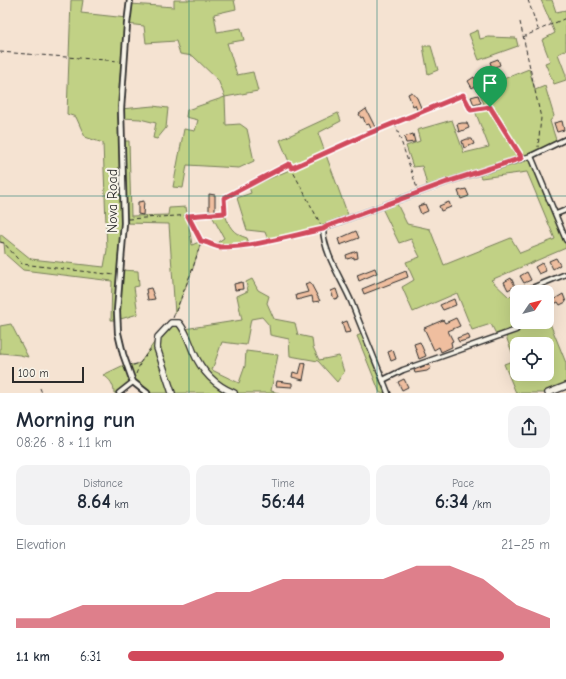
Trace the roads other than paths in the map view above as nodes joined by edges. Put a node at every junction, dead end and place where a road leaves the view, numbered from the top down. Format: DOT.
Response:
graph roads {
  1 [pos="130,0"];
  2 [pos="566,139"];
  3 [pos="531,156"];
  4 [pos="566,210"];
  5 [pos="556,214"];
  6 [pos="566,240"];
  7 [pos="566,274"];
  8 [pos="539,285"];
  9 [pos="516,330"];
  10 [pos="383,380"];
  11 [pos="133,382"];
  12 [pos="566,386"];
  13 [pos="119,393"];
  14 [pos="147,393"];
  15 [pos="172,393"];
  16 [pos="234,393"];
  17 [pos="388,393"];
  18 [pos="548,393"];
  1 -- 11 [label="street, Nova Road"];
  2 -- 3 [label="street"];
  3 -- 5 [label="street"];
  3 -- 10 [label="street"];
  4 -- 5 [label="street"];
  5 -- 6 [label="street"];
  7 -- 8 [label="street"];
  9 -- 10 [label="street"];
  10 -- 17 [label="street"];
  11 -- 13 [label="street"];
  11 -- 14 [label="street"];
  12 -- 18 [label="main road"];
  15 -- 16 [label="main road"];
}
